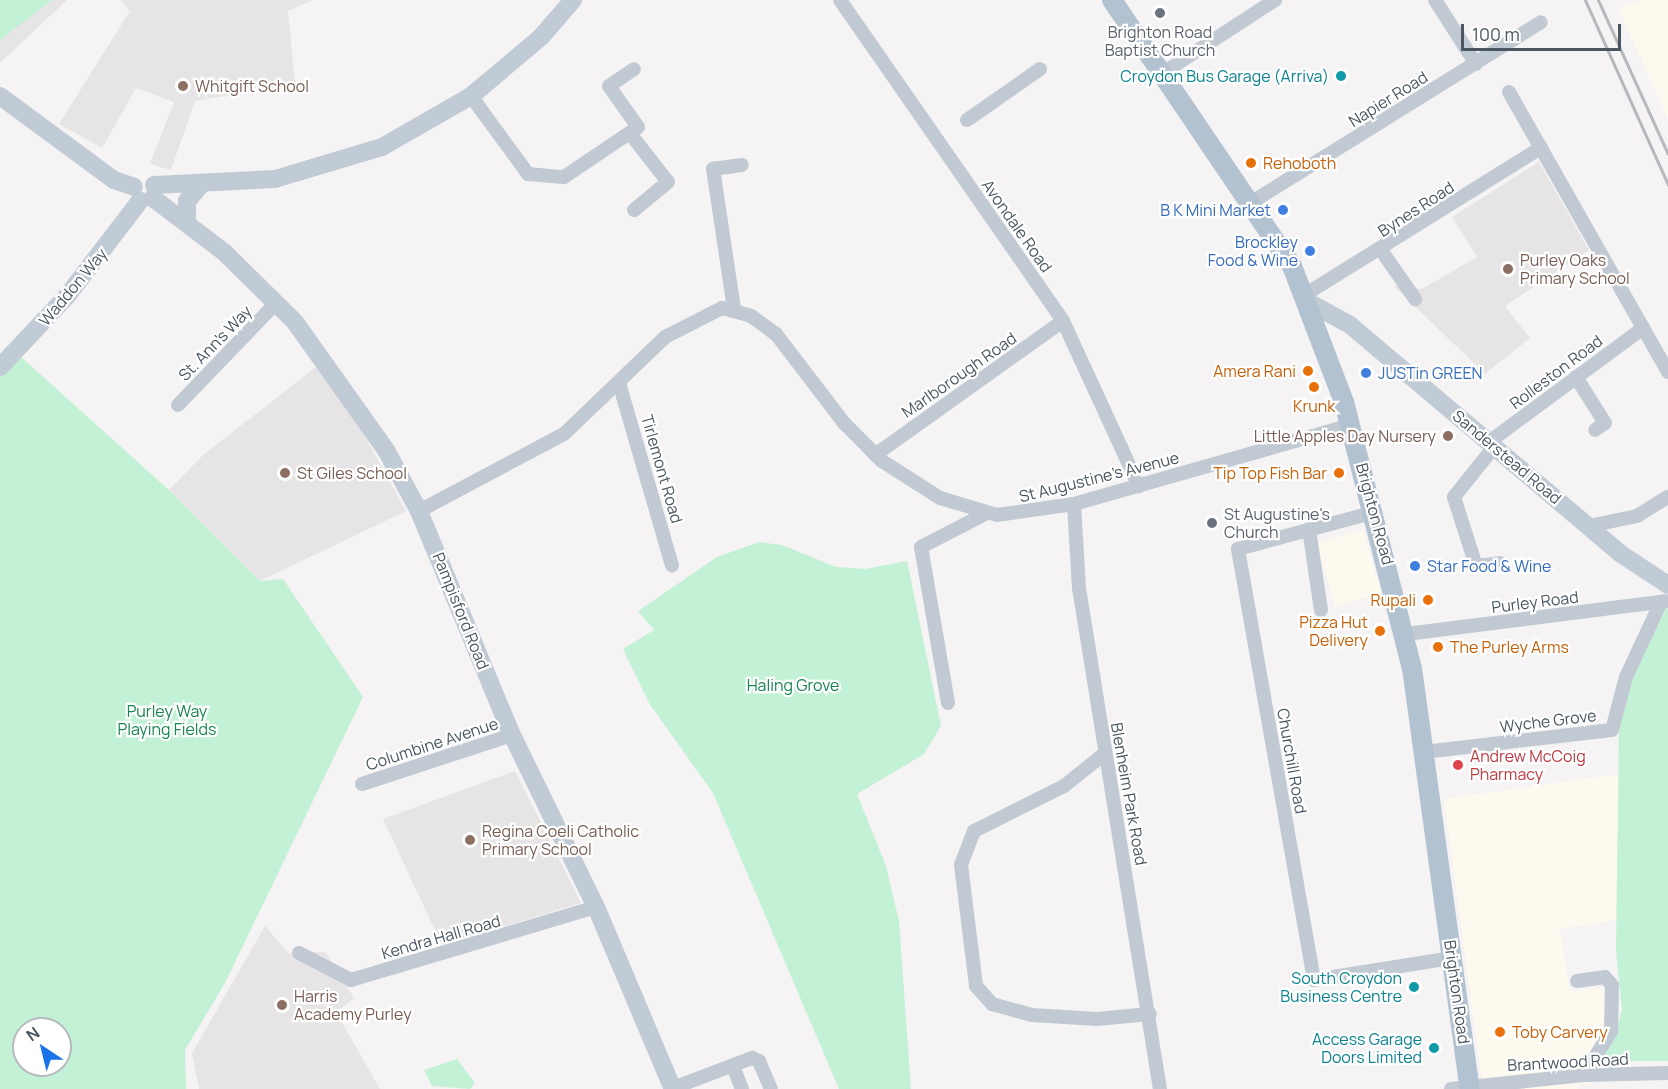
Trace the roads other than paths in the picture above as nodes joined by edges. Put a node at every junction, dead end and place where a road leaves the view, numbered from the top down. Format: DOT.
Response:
graph roads {
  1 [pos="573,0"];
  2 [pos="840,0"];
  3 [pos="1112,0"];
  4 [pos="1275,0"];
  5 [pos="1435,0"];
  6 [pos="1541,22"];
  7 [pos="1476,64"];
  8 [pos="634,69"];
  9 [pos="1040,69"];
  10 [pos="1163,73"];
  11 [pos="1509,92"];
  12 [pos="471,96"];
  13 [pos="3,104"];
  14 [pos="967,120"];
  15 [pos="632,136"];
  16 [pos="1541,148"];
  17 [pos="742,165"];
  18 [pos="200,186"];
  19 [pos="144,190"];
  20 [pos="1252,202"];
  21 [pos="634,210"];
  22 [pos="187,222"];
  23 [pos="1381,250"];
  24 [pos="1415,298"];
  25 [pos="1308,299"];
  26 [pos="276,303"];
  27 [pos="734,309"];
  28 [pos="1063,321"];
  29 [pos="1350,325"];
  30 [pos="1318,328"];
  31 [pos="1643,328"];
  32 [pos="0,368"];
  33 [pos="1668,372"];
  34 [pos="1576,377"];
  35 [pos="619,383"];
  36 [pos="178,405"];
  37 [pos="1351,425"];
  38 [pos="1595,430"];
  39 [pos="1491,445"];
  40 [pos="875,455"];
  41 [pos="1138,486"];
  42 [pos="1668,497"];
  43 [pos="1074,504"];
  44 [pos="419,511"];
  45 [pos="1375,512"];
  46 [pos="987,513"];
  47 [pos="1589,526"];
  48 [pos="1310,529"];
  49 [pos="1500,563"];
  50 [pos="672,565"];
  51 [pos="1668,585"];
  52 [pos="1664,602"];
  53 [pos="1322,610"];
  54 [pos="1406,634"];
  55 [pos="948,703"];
  56 [pos="512,735"];
  57 [pos="1424,752"];
  58 [pos="1104,754"];
  59 [pos="362,784"];
  60 [pos="596,907"];
  61 [pos="299,953"];
  62 [pos="1452,958"];
  63 [pos="1577,981"];
  64 [pos="1150,1014"];
  65 [pos="733,1066"];
  66 [pos="1649,1074"];
  67 [pos="1668,1074"];
  68 [pos="1584,1075"];
  69 [pos="1464,1088"];
  70 [pos="673,1089"];
  71 [pos="742,1089"];
  72 [pos="771,1089"];
  73 [pos="1160,1089"];
  74 [pos="1651,1089"];
  1 -- 12 [label="street"];
  2 -- 28 [label="street, Avondale Road"];
  3 -- 10 [label="main road, Brighton Road"];
  4 -- 10 [label="street"];
  5 -- 7 [label="street"];
  6 -- 7 [label="street, Napier Road"];
  7 -- 20 [label="street, Napier Road"];
  8 -- 15 [label="street"];
  9 -- 14 [label="street"];
  10 -- 20 [label="main road, Brighton Road"];
  11 -- 16 [label="street"];
  12 -- 15 [label="street"];
  12 -- 18 [label="street"];
  13 -- 19 [label="street, Pampisford Road"];
  15 -- 21 [label="street"];
  16 -- 23 [label="street, Bynes Road"];
  16 -- 31 [label="street"];
  17 -- 27 [label="street"];
  18 -- 19 [label="street"];
  18 -- 22 [label="street"];
  19 -- 22 [label="street, Pampisford Road"];
  19 -- 32 [label="street, Waddon Way"];
  20 -- 25 [label="main road, Brighton Road"];
  22 -- 26 [label="street, Pampisford Road"];
  23 -- 24 [label="street"];
  23 -- 25 [label="street, Bynes Road"];
  25 -- 29 [label="street, Sanderstead Road"];
  25 -- 30 [label="main road, Brighton Road"];
  26 -- 36 [label="street, St. Ann's Way"];
  26 -- 44 [label="street, Pampisford Road"];
  27 -- 35 [label="street"];
  27 -- 40 [label="street, St Augustine's Avenue"];
  28 -- 40 [label="street, Marlborough Road"];
  28 -- 41 [label="street, Avondale Road"];
  29 -- 30 [label="street"];
  29 -- 39 [label="street, Sanderstead Road"];
  30 -- 37 [label="main road, Brighton Road"];
  31 -- 33 [label="street"];
  31 -- 34 [label="street, Rolleston Road"];
  34 -- 38 [label="street"];
  34 -- 39 [label="street, Rolleston Road"];
  35 -- 44 [label="street"];
  35 -- 50 [label="street, Tirlemont Road"];
  37 -- 41 [label="street, St Augustine's Avenue"];
  37 -- 45 [label="main road, Brighton Road"];
  39 -- 47 [label="street, Sanderstead Road"];
  39 -- 49 [label="street, Rolleston Road"];
  40 -- 46 [label="street, St Augustine's Avenue"];
  41 -- 43 [label="street, St Augustine's Avenue"];
  42 -- 47 [label="street"];
  43 -- 46 [label="street, St Augustine's Avenue"];
  43 -- 58 [label="street, Blenheim Park Road"];
  44 -- 56 [label="street, Pampisford Road"];
  45 -- 48 [label="street, Churchill Road"];
  45 -- 54 [label="main road, Brighton Road"];
  46 -- 55 [label="street"];
  47 -- 51 [label="street, Sanderstead Road"];
  48 -- 53 [label="street"];
  48 -- 62 [label="street, Churchill Road"];
  52 -- 54 [label="street, Purley Road"];
  52 -- 57 [label="street, Wyche Grove"];
  54 -- 57 [label="main road, Brighton Road"];
  56 -- 59 [label="street, Columbine Avenue"];
  56 -- 60 [label="street, Pampisford Road"];
  57 -- 62 [label="main road, Brighton Road"];
  58 -- 64 [label="street, Blenheim Park Road"];
  58 -- 64 [label="street"];
  60 -- 61 [label="street, Kendra Hall Road"];
  60 -- 70 [label="street, Pampisford Road"];
  62 -- 69 [label="main road, Brighton Road"];
  63 -- 68 [label="street"];
  64 -- 73 [label="street, Blenheim Park Road"];
  65 -- 70 [label="street"];
  65 -- 71 [label="street"];
  65 -- 72 [label="street"];
  66 -- 67 [label="street, Brantwood Road"];
  66 -- 68 [label="street, Brantwood Road"];
  66 -- 74 [label="street"];
  68 -- 69 [label="street, Brantwood Road"];
}
